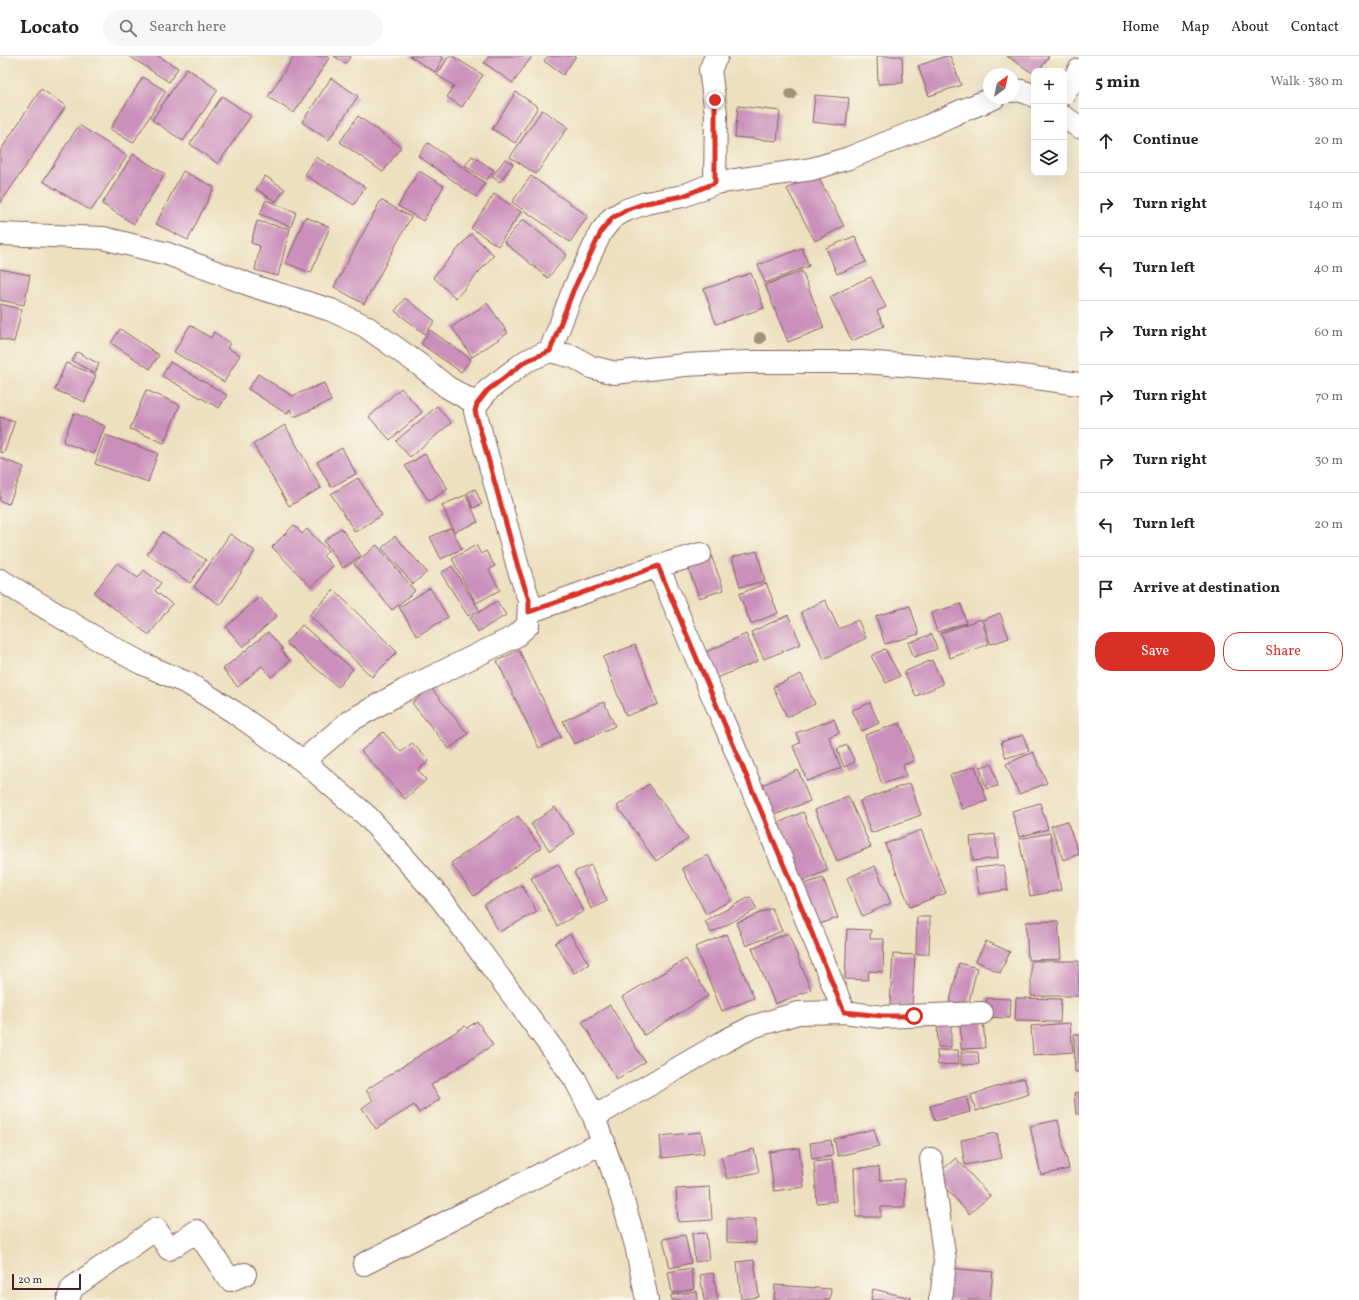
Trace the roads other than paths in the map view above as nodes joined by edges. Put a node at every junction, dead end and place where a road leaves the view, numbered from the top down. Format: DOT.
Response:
graph roads {
  1 [pos="717,56"];
  2 [pos="1079,70"];
  3 [pos="1067,89"];
  4 [pos="1019,90"];
  5 [pos="1031,94"];
  6 [pos="983,102"];
  7 [pos="1067,118"];
  8 [pos="1079,127"];
  9 [pos="715,183"];
  10 [pos="0,234"];
  11 [pos="550,351"];
  12 [pos="1079,384"];
  13 [pos="477,404"];
  14 [pos="700,554"];
  15 [pos="658,566"];
  16 [pos="0,580"];
  17 [pos="529,612"];
  18 [pos="303,761"];
  19 [pos="844,1012"];
  20 [pos="982,1013"];
  21 [pos="594,1117"];
  22 [pos="604,1142"];
  23 [pos="931,1159"];
  24 [pos="364,1264"];
  25 [pos="245,1274"];
  26 [pos="68,1300"];
  27 [pos="647,1300"];
  28 [pos="940,1300"];
  1 -- 9 [label="street"];
  2 -- 3 [label="street"];
  4 -- 5 [label="street"];
  6 -- 9 [label="street"];
  7 -- 8 [label="street"];
  9 -- 11 [label="street"];
  10 -- 13 [label="street"];
  11 -- 12 [label="street"];
  11 -- 13 [label="street"];
  13 -- 17 [label="street"];
  14 -- 15 [label="street"];
  15 -- 17 [label="street"];
  15 -- 19 [label="street"];
  16 -- 18 [label="street"];
  17 -- 18 [label="street"];
  18 -- 21 [label="street"];
  19 -- 20 [label="street"];
  19 -- 21 [label="street"];
  21 -- 22 [label="street"];
  22 -- 24 [label="street"];
  22 -- 27 [label="street"];
  23 -- 28 [label="street"];
  25 -- 26 [label="street"];
}
